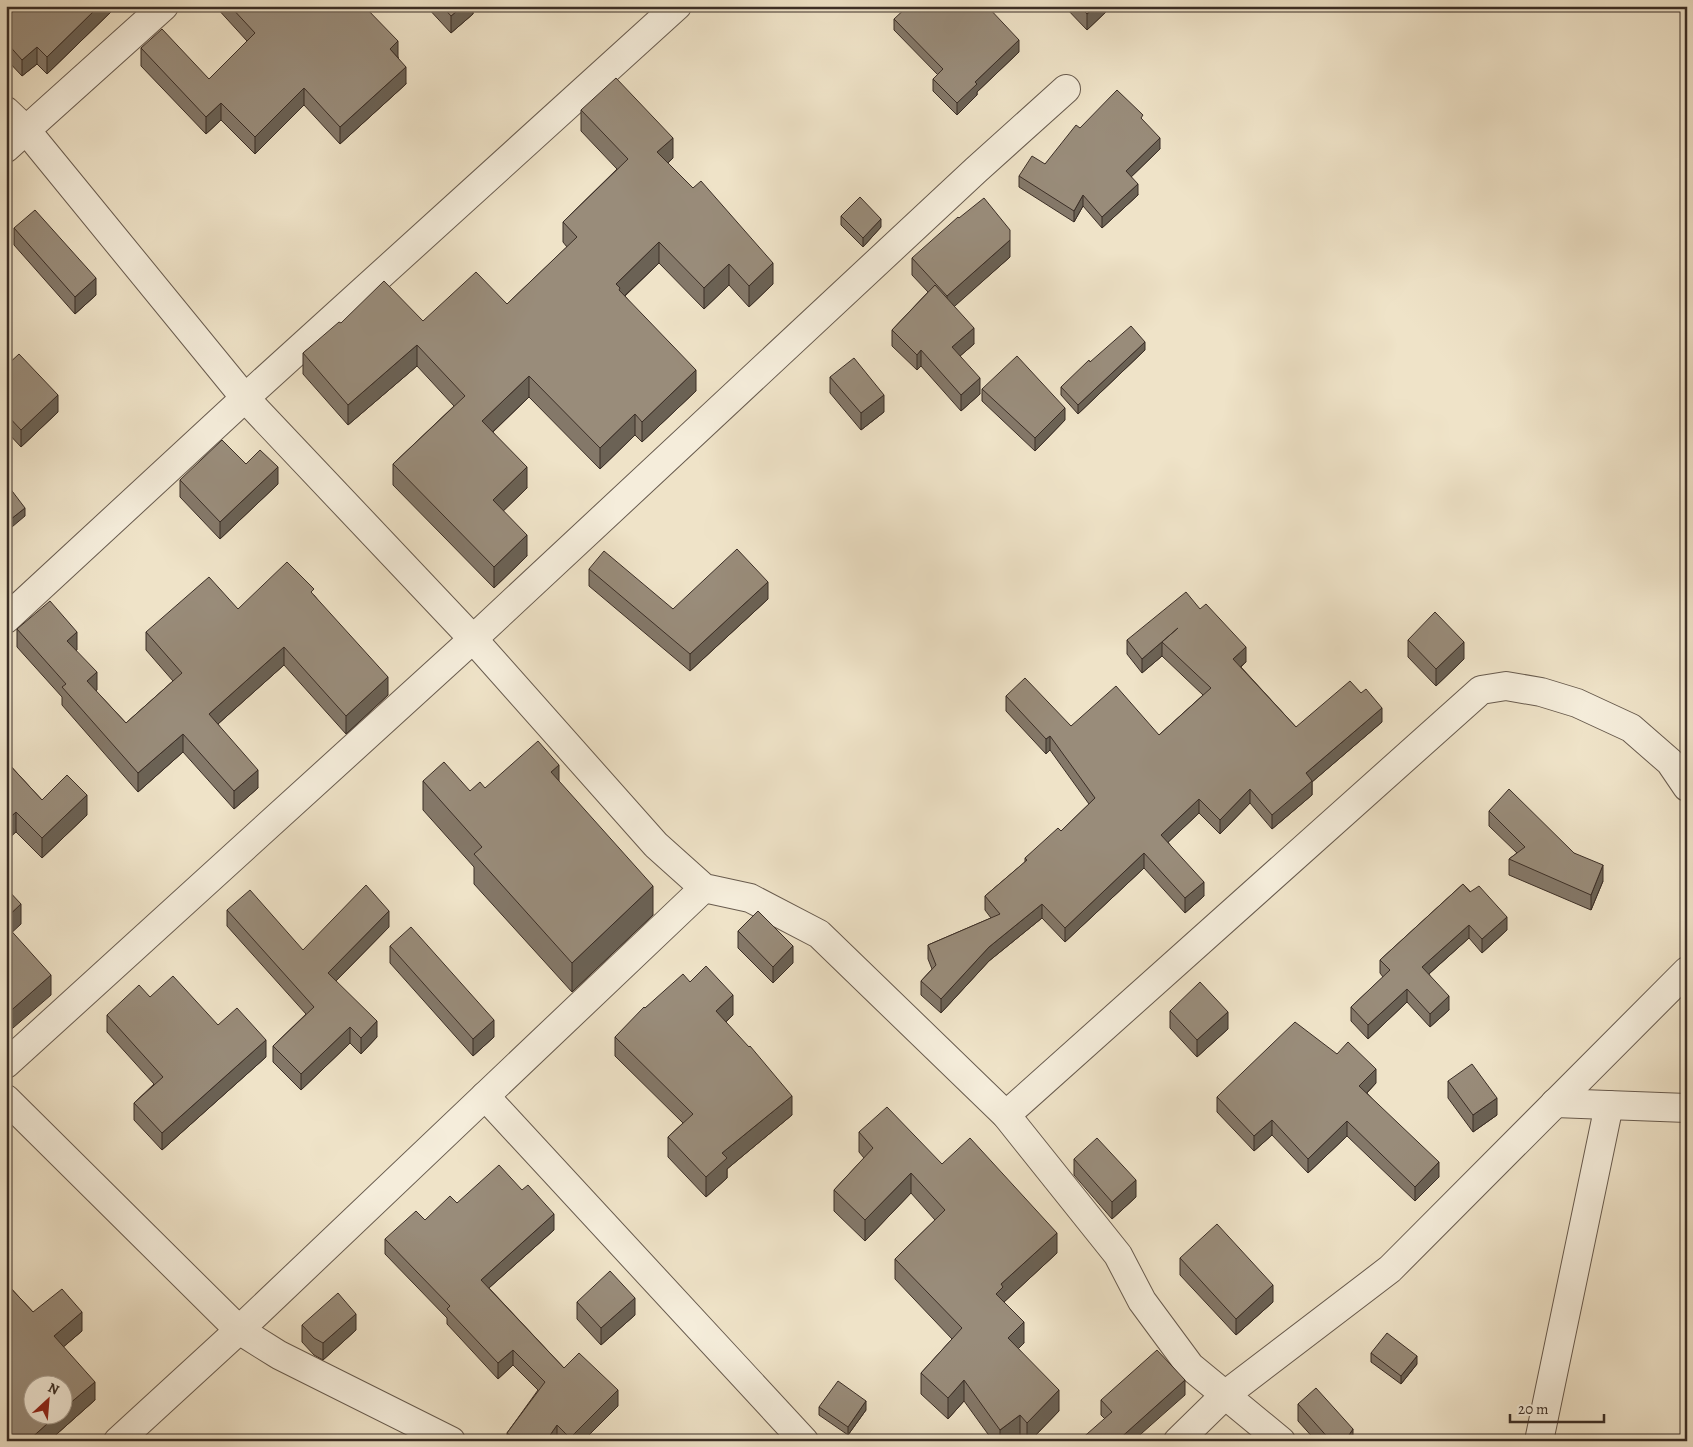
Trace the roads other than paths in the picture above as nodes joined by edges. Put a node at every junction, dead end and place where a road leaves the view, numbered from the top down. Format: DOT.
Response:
graph roads {
  1 [pos="164,6"];
  2 [pos="677,6"];
  3 [pos="1066,89"];
  4 [pos="6,111"];
  5 [pos="26,130"];
  6 [pos="6,148"];
  7 [pos="246,398"];
  8 [pos="6,619"];
  9 [pos="473,639"];
  10 [pos="1687,787"];
  11 [pos="704,888"];
  12 [pos="1687,971"];
  13 [pos="6,1064"];
  14 [pos="485,1096"];
  15 [pos="6,1099"];
  16 [pos="1555,1103"];
  17 [pos="1609,1105"];
  18 [pos="1687,1108"];
  19 [pos="1006,1115"];
  20 [pos="239,1330"];
  21 [pos="1225,1395"];
  22 [pos="118,1441"];
  23 [pos="451,1441"];
  24 [pos="804,1441"];
  25 [pos="1178,1441"];
  26 [pos="1281,1441"];
  27 [pos="1539,1441"];
  1 -- 5 [label="street"];
  2 -- 7 [label="street"];
  3 -- 9 [label="street"];
  4 -- 5 [label="street"];
  5 -- 6 [label="street"];
  5 -- 7 [label="street"];
  7 -- 8 [label="street"];
  7 -- 9 [label="street"];
  9 -- 11 [label="street"];
  9 -- 13 [label="street"];
  10 -- 19 [label="street"];
  11 -- 14 [label="street"];
  11 -- 19 [label="street"];
  12 -- 16 [label="street"];
  14 -- 20 [label="street"];
  14 -- 24 [label="street"];
  15 -- 20 [label="street"];
  16 -- 17 [label="street"];
  16 -- 21 [label="street"];
  17 -- 18 [label="street"];
  17 -- 27 [label="street"];
  19 -- 21 [label="street"];
  20 -- 22 [label="street"];
  20 -- 23 [label="street"];
  21 -- 25 [label="street"];
  21 -- 26 [label="street"];
}
